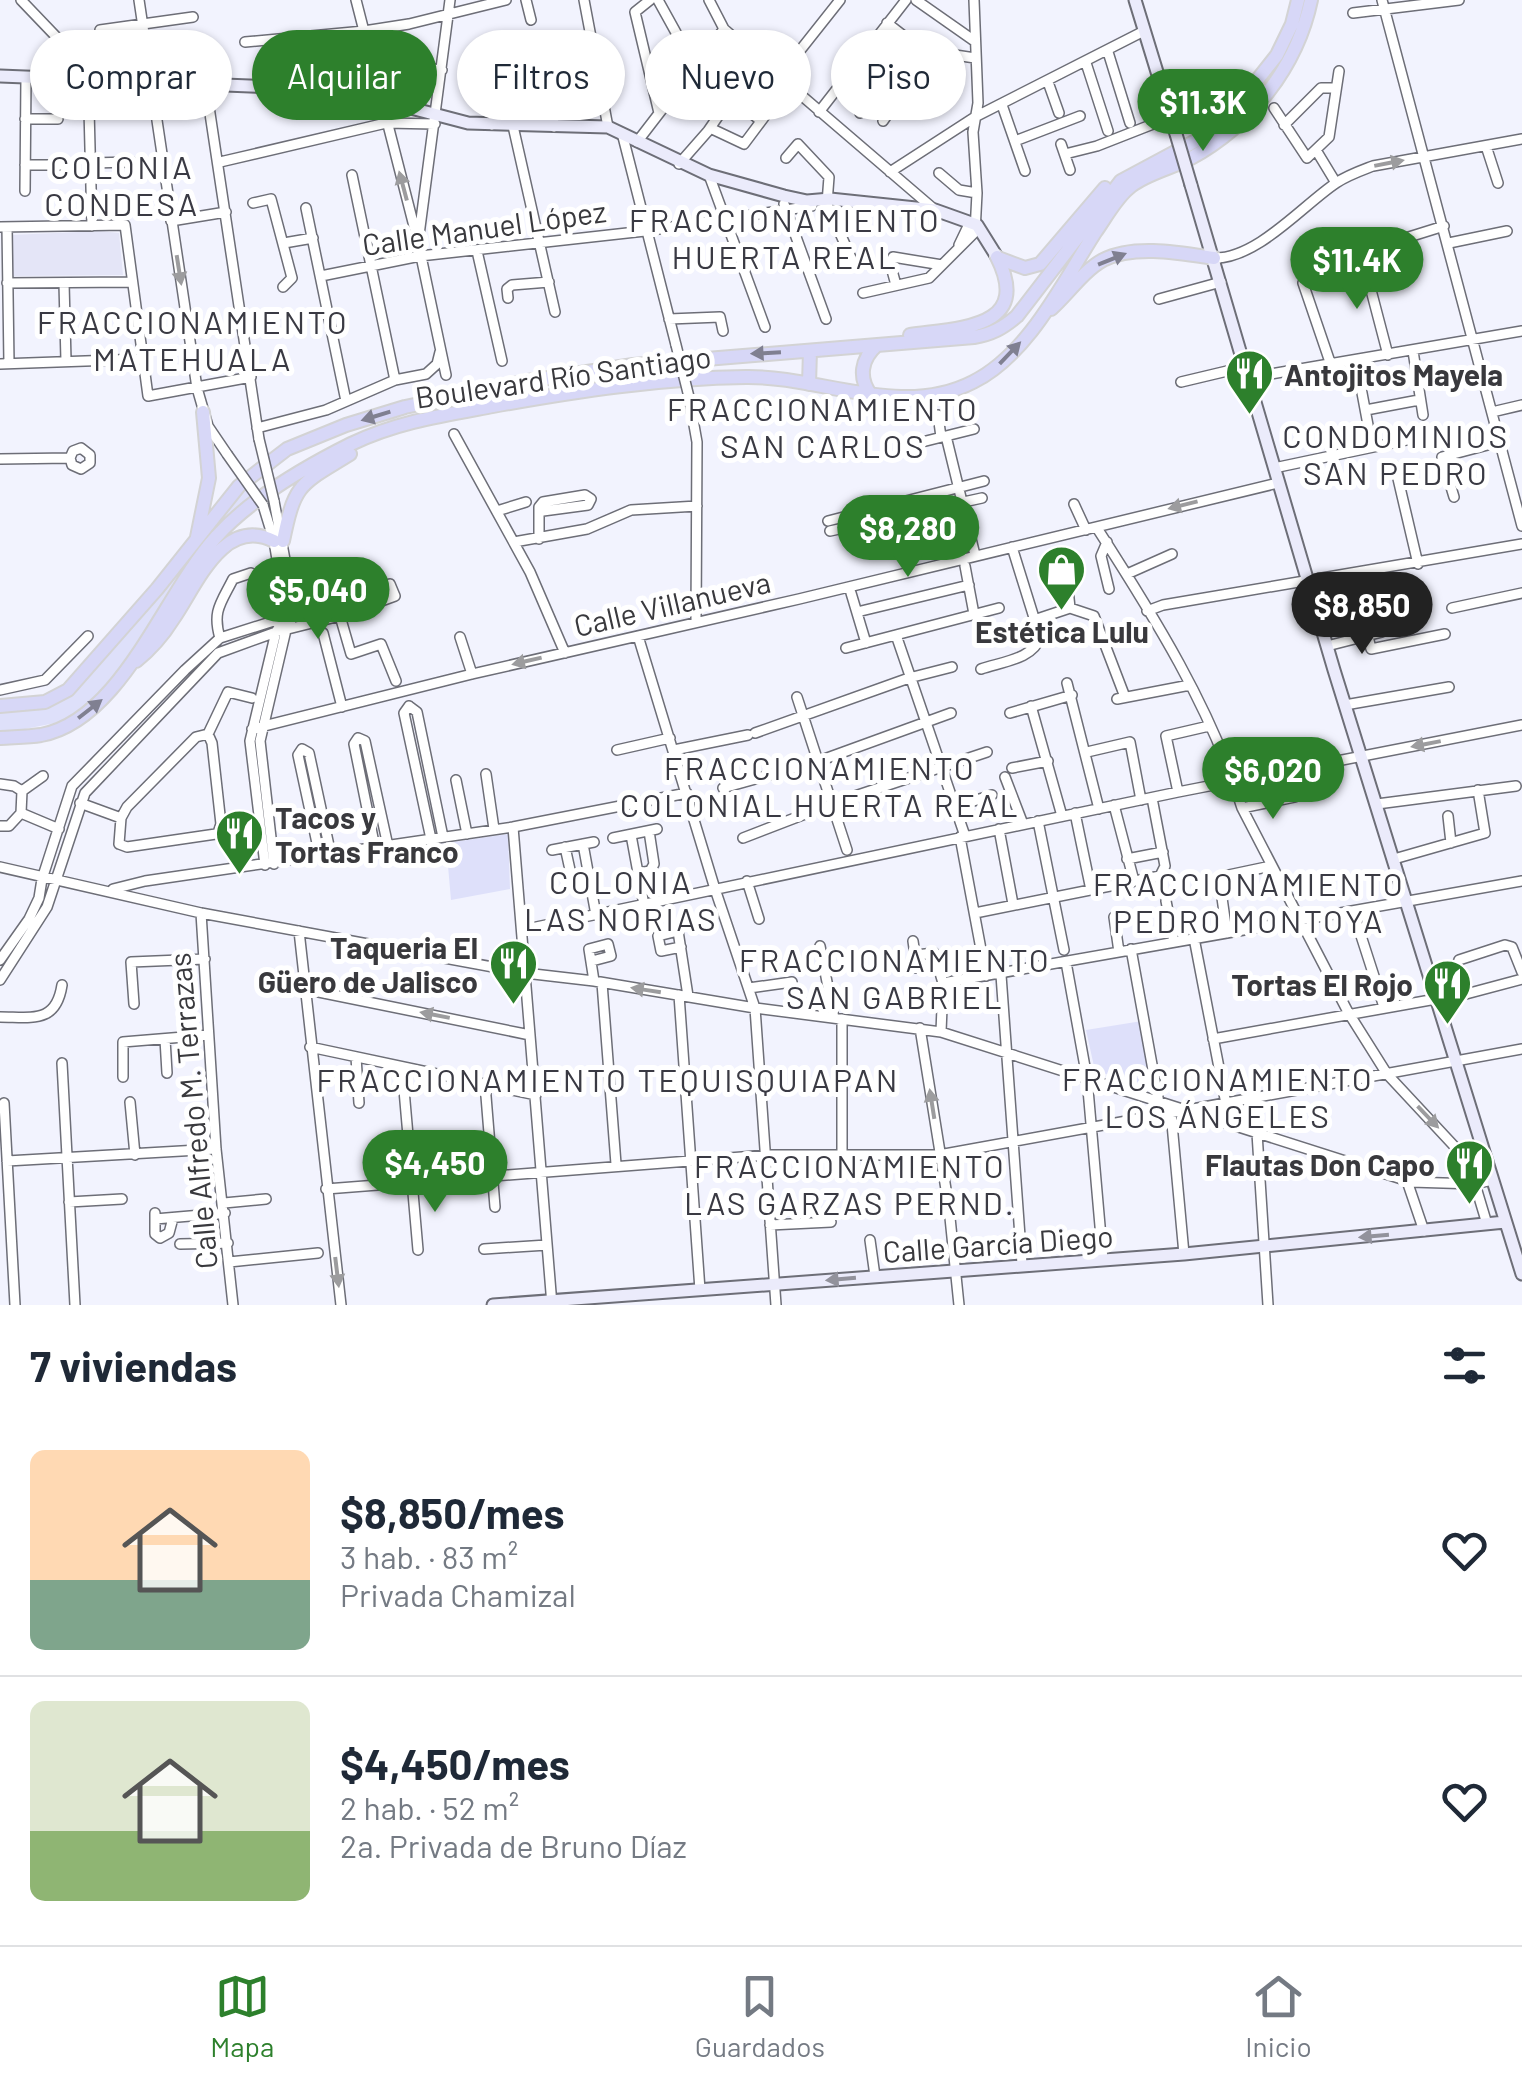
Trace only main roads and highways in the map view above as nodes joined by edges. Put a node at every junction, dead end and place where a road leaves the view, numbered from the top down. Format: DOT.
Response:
graph roads {
  1 [pos="1298,0"];
  2 [pos="1311,0"];
  3 [pos="1120,181"];
  4 [pos="1214,258"];
  5 [pos="1037,320"];
  6 [pos="874,346"];
  7 [pos="810,351"];
  8 [pos="809,384"];
  9 [pos="871,396"];
  10 [pos="203,412"];
  11 [pos="386,430"];
  12 [pos="196,541"];
  13 [pos="131,666"];
  14 [pos="0,706"];
  15 [pos="0,738"];
  1 -- 3 [label="main road, Boulevard Río Santiago"];
  2 -- 5 [label="main road, Boulevard Río Santiago"];
  3 -- 6 [label="main road, Boulevard Río Santiago"];
  3 -- 6 [label="main road"];
  5 -- 4 [label="main road, one-way"];
  9 -- 5 [label="main road, Boulevard Río Santiago, one-way"];
  6 -- 7 [label="main road, Boulevard Río Santiago"];
  6 -- 9 [label="main road"];
  7 -- 8 [label="main road"];
  7 -- 12 [label="main road, Boulevard Río Santiago, one-way"];
  8 -- 9 [label="main road, Boulevard Río Santiago"];
  8 -- 11 [label="main road, Boulevard Río Santiago"];
  10 -- 12 [label="main road"];
  11 -- 13 [label="main road, Boulevard Río Santiago"];
  11 -- 13 [label="main road"];
  12 -- 14 [label="main road, Boulevard Río Santiago"];
  15 -- 13 [label="main road, Boulevard Río Santiago, one-way"];
}
